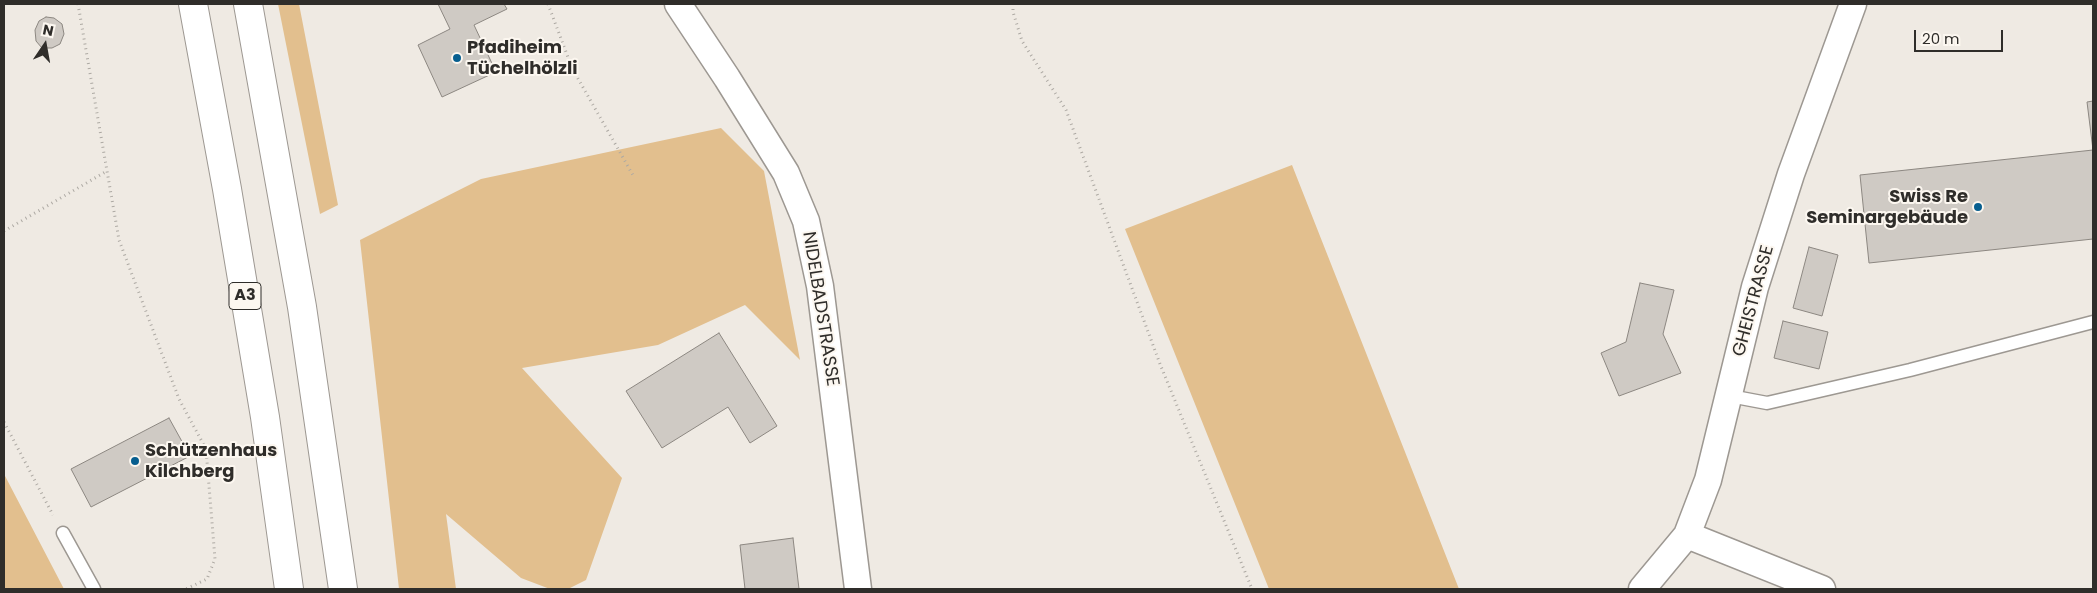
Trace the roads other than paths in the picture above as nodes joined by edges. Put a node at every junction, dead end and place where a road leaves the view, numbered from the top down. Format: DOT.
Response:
graph roads {
  1 [pos="194,4"];
  2 [pos="248,4"];
  3 [pos="678,4"];
  4 [pos="1853,4"];
  5 [pos="2093,322"];
  6 [pos="1730,396"];
  7 [pos="63,533"];
  8 [pos="1687,535"];
  9 [pos="94,589"];
  10 [pos="289,589"];
  11 [pos="343,589"];
  12 [pos="858,589"];
  13 [pos="1642,589"];
  14 [pos="1822,589"];
  1 -- 10 [label="highway, A3"];
  2 -- 11 [label="highway"];
  3 -- 12 [label="street, NIDELBADSTRASSE"];
  4 -- 6 [label="street, GHEISTRASSE"];
  5 -- 6 [label="lane"];
  6 -- 8 [label="street, GHEISTRASSE"];
  7 -- 9 [label="lane"];
  8 -- 13 [label="street, GHEISTRASSE"];
  8 -- 14 [label="street"];
}
